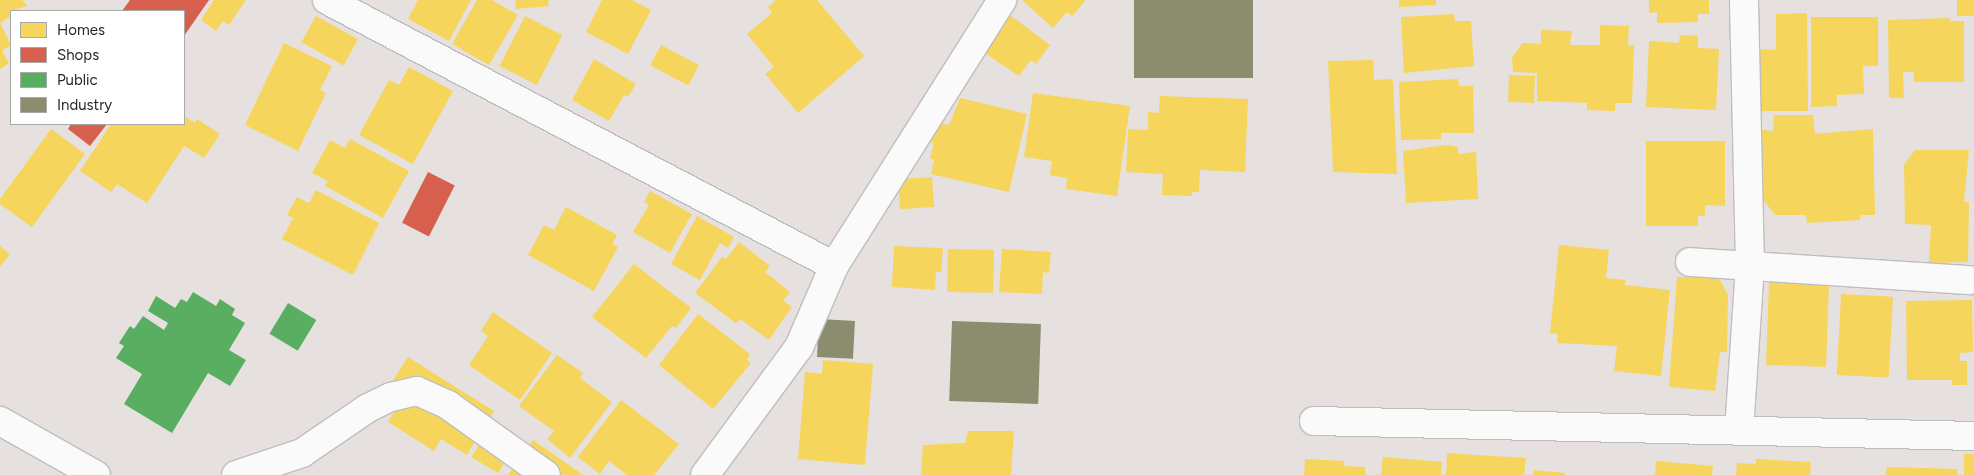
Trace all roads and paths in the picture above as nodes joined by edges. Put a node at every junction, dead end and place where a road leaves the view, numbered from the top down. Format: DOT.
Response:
graph roads {
  1 [pos="327,0"];
  2 [pos="1002,0"];
  3 [pos="1744,0"];
  4 [pos="1690,262"];
  5 [pos="834,266"];
  6 [pos="1750,266"];
  7 [pos="1968,280"];
  8 [pos="0,421"];
  9 [pos="1314,421"];
  10 [pos="1739,431"];
  11 [pos="1974,436"];
  12 [pos="96,475"];
  13 [pos="236,475"];
  14 [pos="546,475"];
  15 [pos="705,475"];
  1 -- 5 [label="street"];
  2 -- 5 [label="street"];
  3 -- 6 [label="street"];
  4 -- 6 [label="street"];
  5 -- 15 [label="street"];
  6 -- 7 [label="street"];
  6 -- 10 [label="street"];
  8 -- 12 [label="street"];
  9 -- 10 [label="street"];
  10 -- 11 [label="street"];
  13 -- 14 [label="street"];
}
